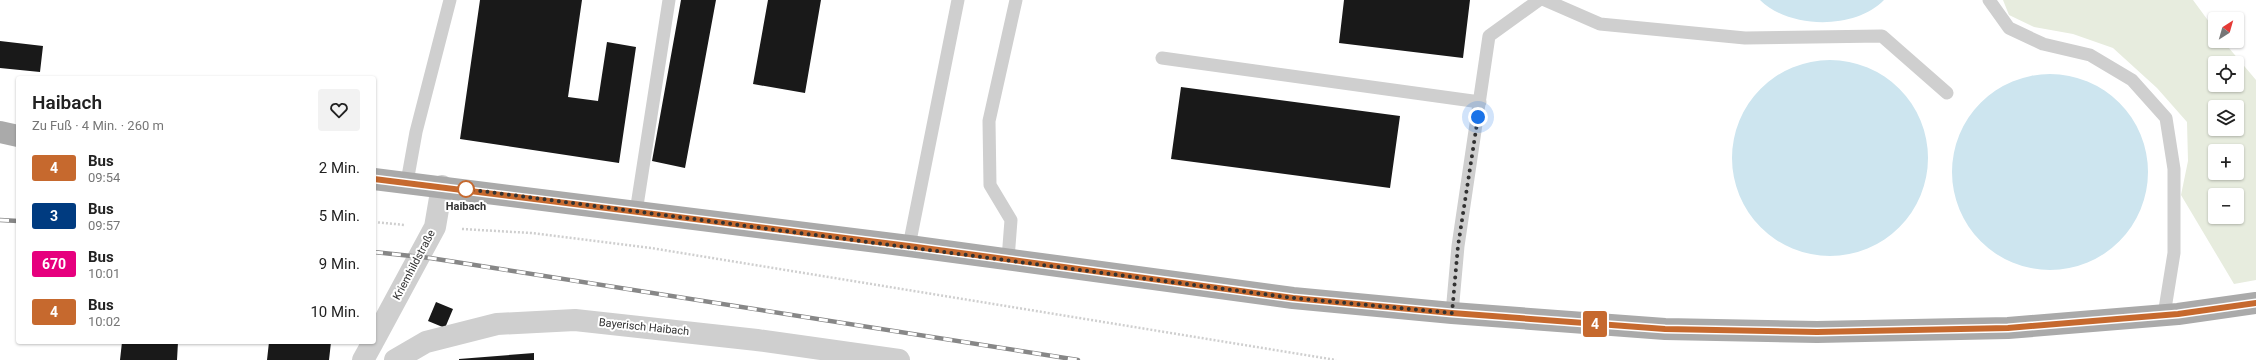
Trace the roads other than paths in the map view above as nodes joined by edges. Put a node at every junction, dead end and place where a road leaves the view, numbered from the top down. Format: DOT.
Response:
graph roads {
  1 [pos="450,0"];
  2 [pos="669,0"];
  3 [pos="958,0"];
  4 [pos="1016,0"];
  5 [pos="1539,0"];
  6 [pos="1545,0"];
  7 [pos="1988,0"];
  8 [pos="1162,58"];
  9 [pos="1947,93"];
  10 [pos="1480,102"];
  11 [pos="0,132"];
  12 [pos="16,136"];
  13 [pos="376,179"];
  14 [pos="407,182"];
  15 [pos="442,186"];
  16 [pos="636,212"];
  17 [pos="909,246"];
  18 [pos="1008,259"];
  19 [pos="2256,303"];
  20 [pos="1452,313"];
  21 [pos="2164,315"];
  22 [pos="376,337"];
  23 [pos="372,344"];
  24 [pos="363,360"];
  25 [pos="395,360"];
  26 [pos="899,360"];
  1 -- 14 [label="lane"];
  2 -- 16 [label="lane"];
  3 -- 17 [label="lane"];
  4 -- 18 [label="lane"];
  5 -- 10 [label="lane"];
  6 -- 9 [label="lane"];
  7 -- 21 [label="lane"];
  8 -- 10 [label="lane"];
  10 -- 20 [label="lane"];
  11 -- 12 [label="main road"];
  13 -- 14 [label="main road"];
  14 -- 15 [label="main road"];
  15 -- 16 [label="main road"];
  15 -- 22 [label="street, Kriemhildstraße"];
  16 -- 17 [label="main road"];
  17 -- 18 [label="main road"];
  18 -- 20 [label="main road"];
  19 -- 21 [label="main road"];
  20 -- 21 [label="main road"];
  23 -- 24 [label="street, Kriemhildstraße"];
  25 -- 26 [label="street, Bayerisch Haibach"];
}
